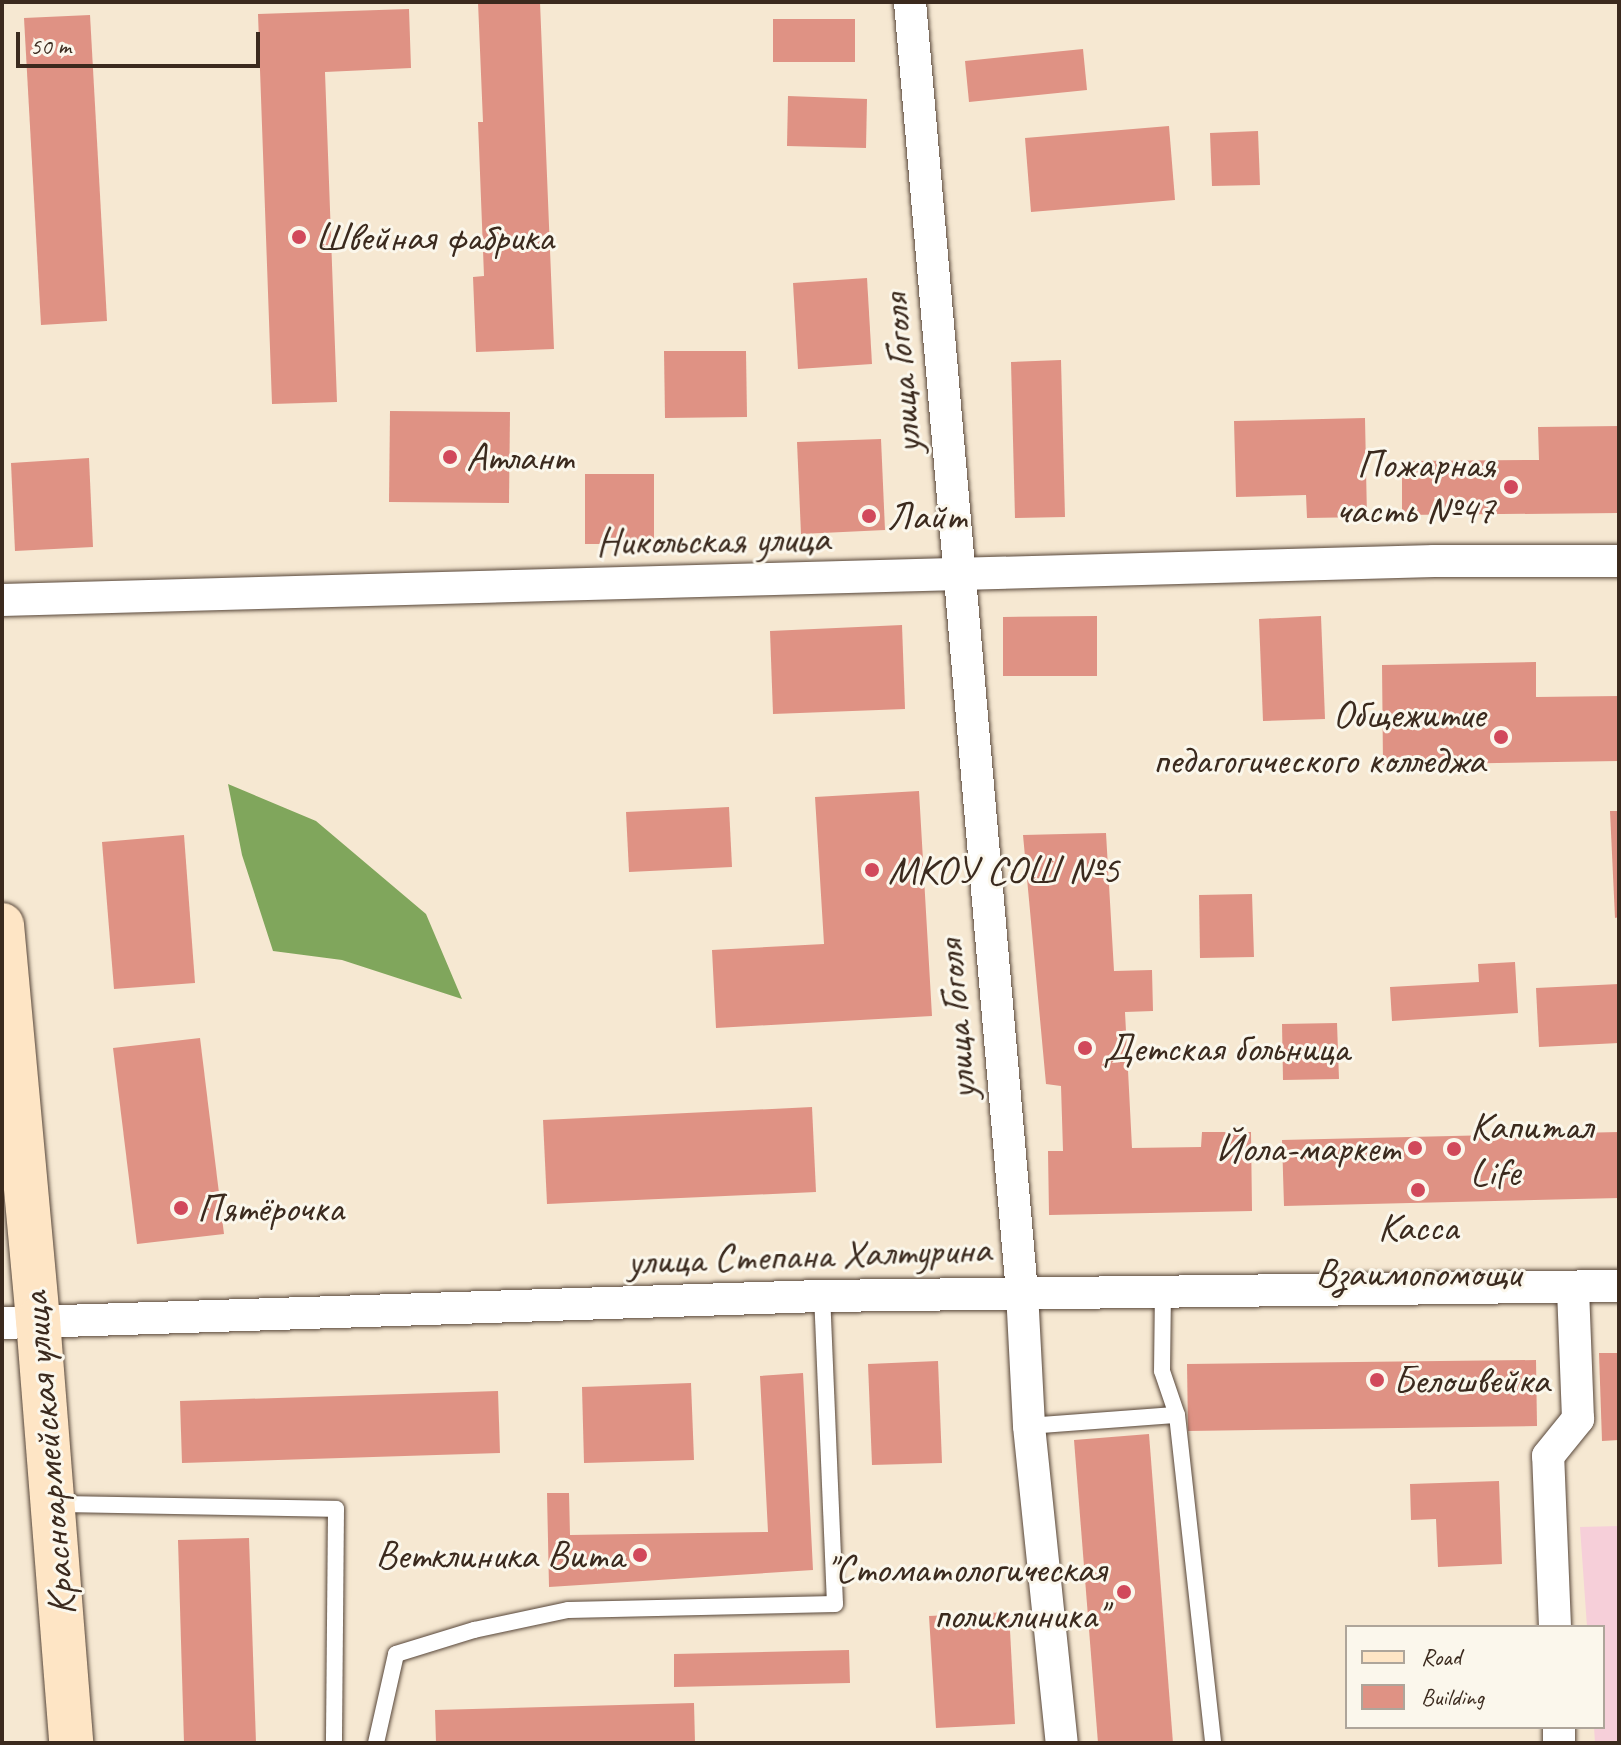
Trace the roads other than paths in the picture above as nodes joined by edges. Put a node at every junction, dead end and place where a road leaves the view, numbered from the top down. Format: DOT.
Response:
graph roads {
  1 [pos="910,2"];
  2 [pos="1619,561"];
  3 [pos="960,575"];
  4 [pos="2,600"];
  5 [pos="2,925"];
  6 [pos="1619,1286"];
  7 [pos="1573,1289"];
  8 [pos="1163,1290"];
  9 [pos="1022,1292"];
  10 [pos="822,1296"];
  11 [pos="20,1322"];
  12 [pos="1177,1415"];
  13 [pos="1029,1426"];
  14 [pos="53,1504"];
  15 [pos="1555,1625"];
  16 [pos="71,1743"];
  17 [pos="334,1743"];
  18 [pos="376,1743"];
  19 [pos="1062,1743"];
  20 [pos="1213,1743"];
  1 -- 3 [label="street, улица Гоголя"];
  2 -- 3 [label="street, Никольская улица"];
  3 -- 4 [label="street, Никольская улица"];
  3 -- 9 [label="street, улица Гоголя"];
  5 -- 11 [label="main road, Красноармейская улица"];
  6 -- 7 [label="street, улица Степана Халтурина"];
  7 -- 8 [label="street, улица Степана Халтурина"];
  7 -- 15 [label="street"];
  8 -- 9 [label="street, улица Степана Халтурина"];
  8 -- 12 [label="lane"];
  9 -- 10 [label="street, улица Степана Халтурина"];
  9 -- 13 [label="street, улица Гоголя"];
  10 -- 11 [label="street, улица Степана Халтурина"];
  10 -- 18 [label="lane"];
  11 -- 14 [label="main road, Красноармейская улица"];
  12 -- 13 [label="lane"];
  12 -- 20 [label="lane"];
  13 -- 19 [label="street, улица Гоголя"];
  14 -- 16 [label="main road, Красноармейская улица"];
  14 -- 17 [label="lane"];
}
